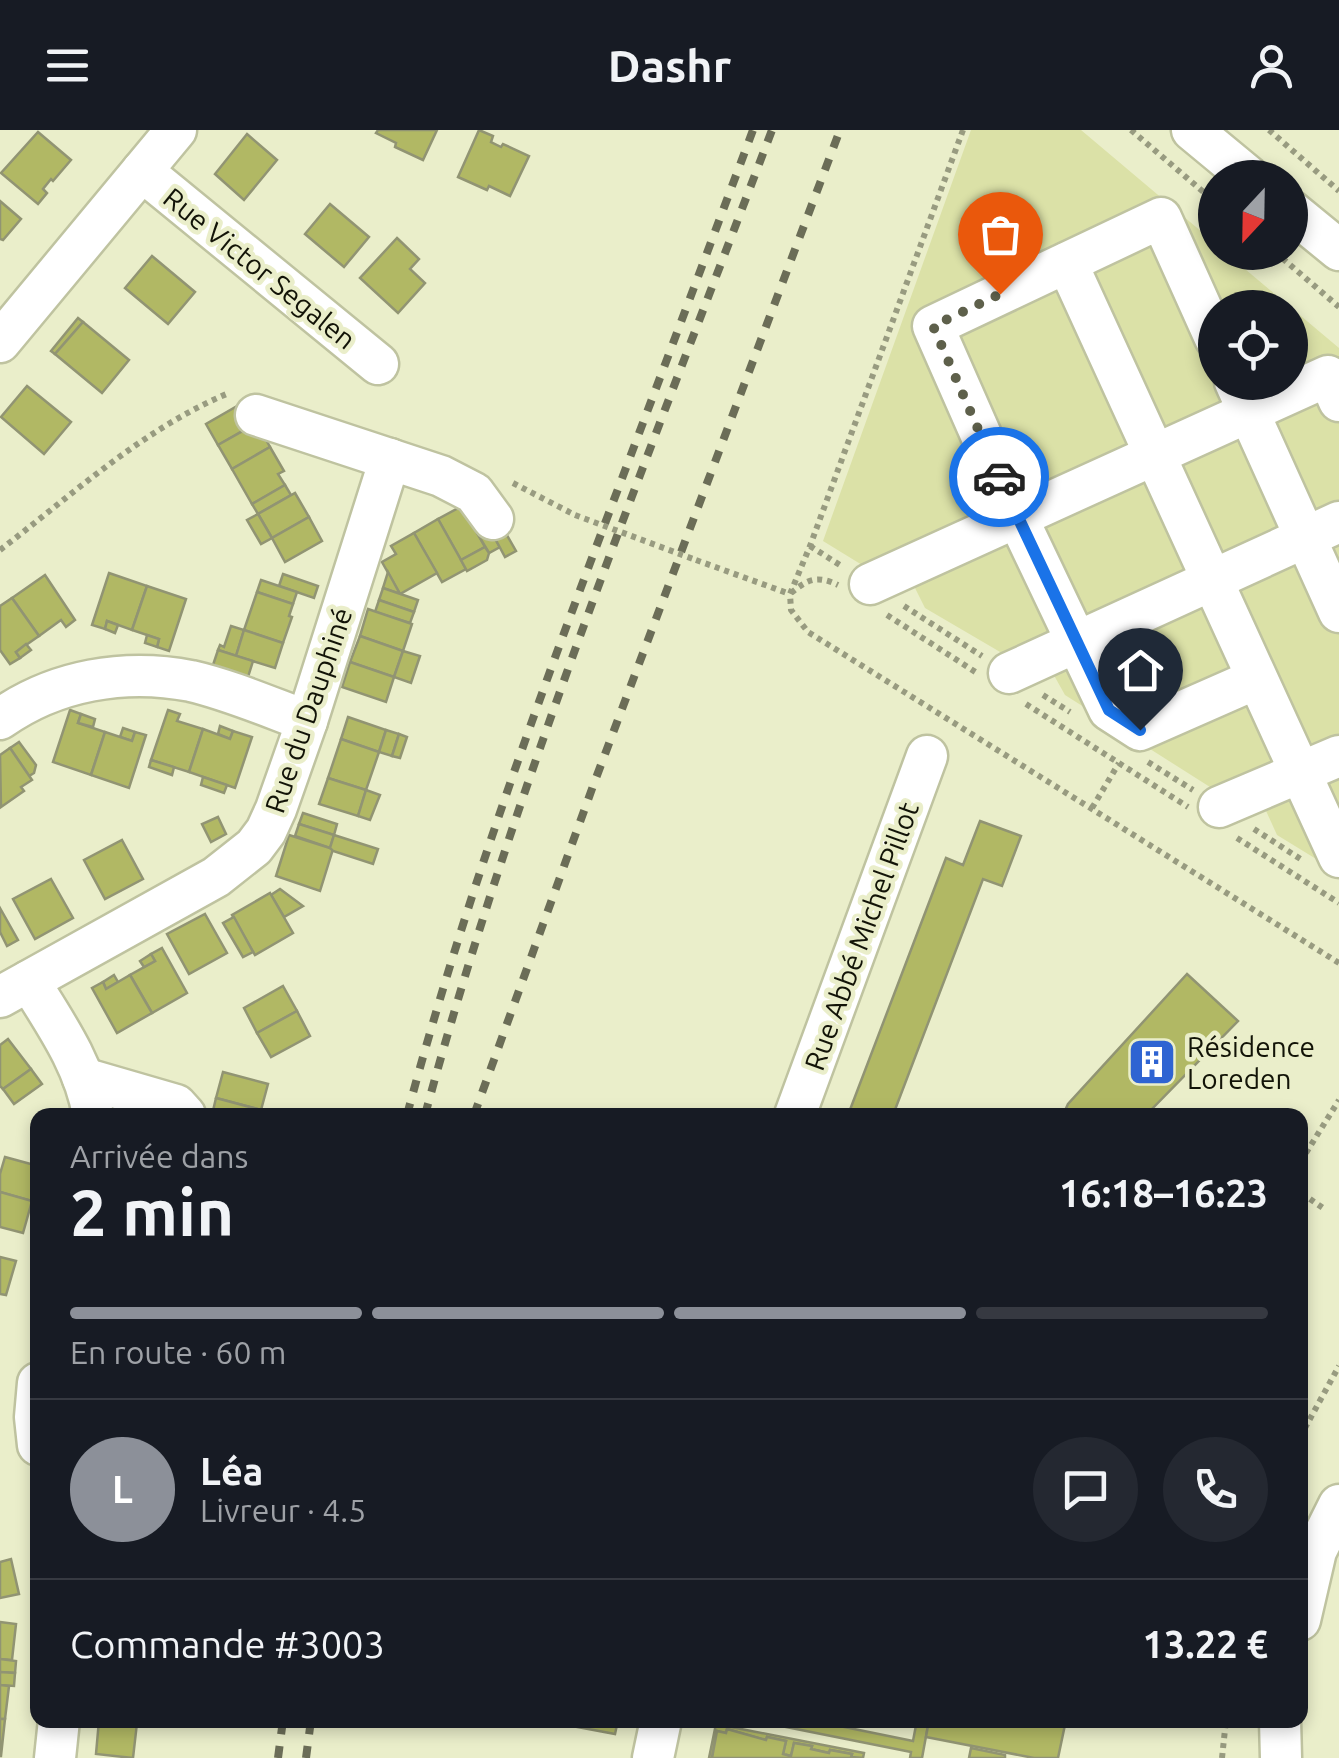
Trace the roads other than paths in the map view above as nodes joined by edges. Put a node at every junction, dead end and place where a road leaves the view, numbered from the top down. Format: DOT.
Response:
graph roads {
  1 [pos="176,130"];
  2 [pos="1192,130"];
  3 [pos="1228,160"];
  4 [pos="142,171"];
  5 [pos="1308,225"];
  6 [pos="1339,250"];
  7 [pos="1067,263"];
  8 [pos="1198,300"];
  9 [pos="0,342"];
  10 [pos="378,364"];
  11 [pos="1308,381"];
  12 [pos="1239,400"];
  13 [pos="1243,400"];
  14 [pos="1339,401"];
  15 [pos="256,415"];
  16 [pos="1155,456"];
  17 [pos="390,459"];
  18 [pos="492,518"];
  19 [pos="1018,519"];
  20 [pos="1322,530"];
  21 [pos="1211,581"];
  22 [pos="864,594"];
  23 [pos="1339,612"];
  24 [pos="1076,642"];
  25 [pos="1256,679"];
  26 [pos="1001,682"];
  27 [pos="0,719"];
  28 [pos="307,721"];
  29 [pos="927,756"];
  30 [pos="1339,756"];
  31 [pos="1300,774"];
  32 [pos="1215,818"];
  33 [pos="1339,857"];
  34 [pos="14,989"];
  35 [pos="88,1097"];
  36 [pos="178,1108"];
  37 [pos="798,1108"];
  38 [pos="1339,1505"];
  39 [pos="1318,1552"];
  40 [pos="1308,1590"];
  41 [pos="58,1728"];
  42 [pos="659,1728"];
  43 [pos="1280,1728"];
  44 [pos="55,1758"];
  45 [pos="653,1758"];
  46 [pos="1281,1758"];
  1 -- 4 [label="street"];
  2 -- 3 [label="street"];
  4 -- 9 [label="street"];
  4 -- 10 [label="street, Rue Victor Segalen"];
  5 -- 6 [label="street"];
  7 -- 8 [label="street"];
  7 -- 16 [label="street"];
  7 -- 19 [label="street"];
  11 -- 14 [label="street"];
  12 -- 16 [label="street"];
  13 -- 20 [label="street"];
  15 -- 17 [label="street"];
  16 -- 19 [label="street"];
  16 -- 21 [label="street"];
  17 -- 18 [label="street"];
  17 -- 28 [label="street, Rue du Dauphiné"];
  19 -- 22 [label="street"];
  19 -- 24 [label="street"];
  20 -- 21 [label="street"];
  20 -- 23 [label="street"];
  21 -- 24 [label="street"];
  21 -- 25 [label="street"];
  24 -- 25 [label="street"];
  24 -- 26 [label="street"];
  25 -- 31 [label="street"];
  27 -- 28 [label="street"];
  28 -- 34 [label="street, Rue du Dauphiné"];
  29 -- 37 [label="street, Rue Abbé Michel Pillot"];
  30 -- 31 [label="street"];
  31 -- 32 [label="street"];
  31 -- 33 [label="street"];
  34 -- 35 [label="street"];
  35 -- 36 [label="street"];
  38 -- 39 [label="street"];
  39 -- 40 [label="street"];
  41 -- 44 [label="street"];
  42 -- 45 [label="street"];
  43 -- 46 [label="street"];
}
